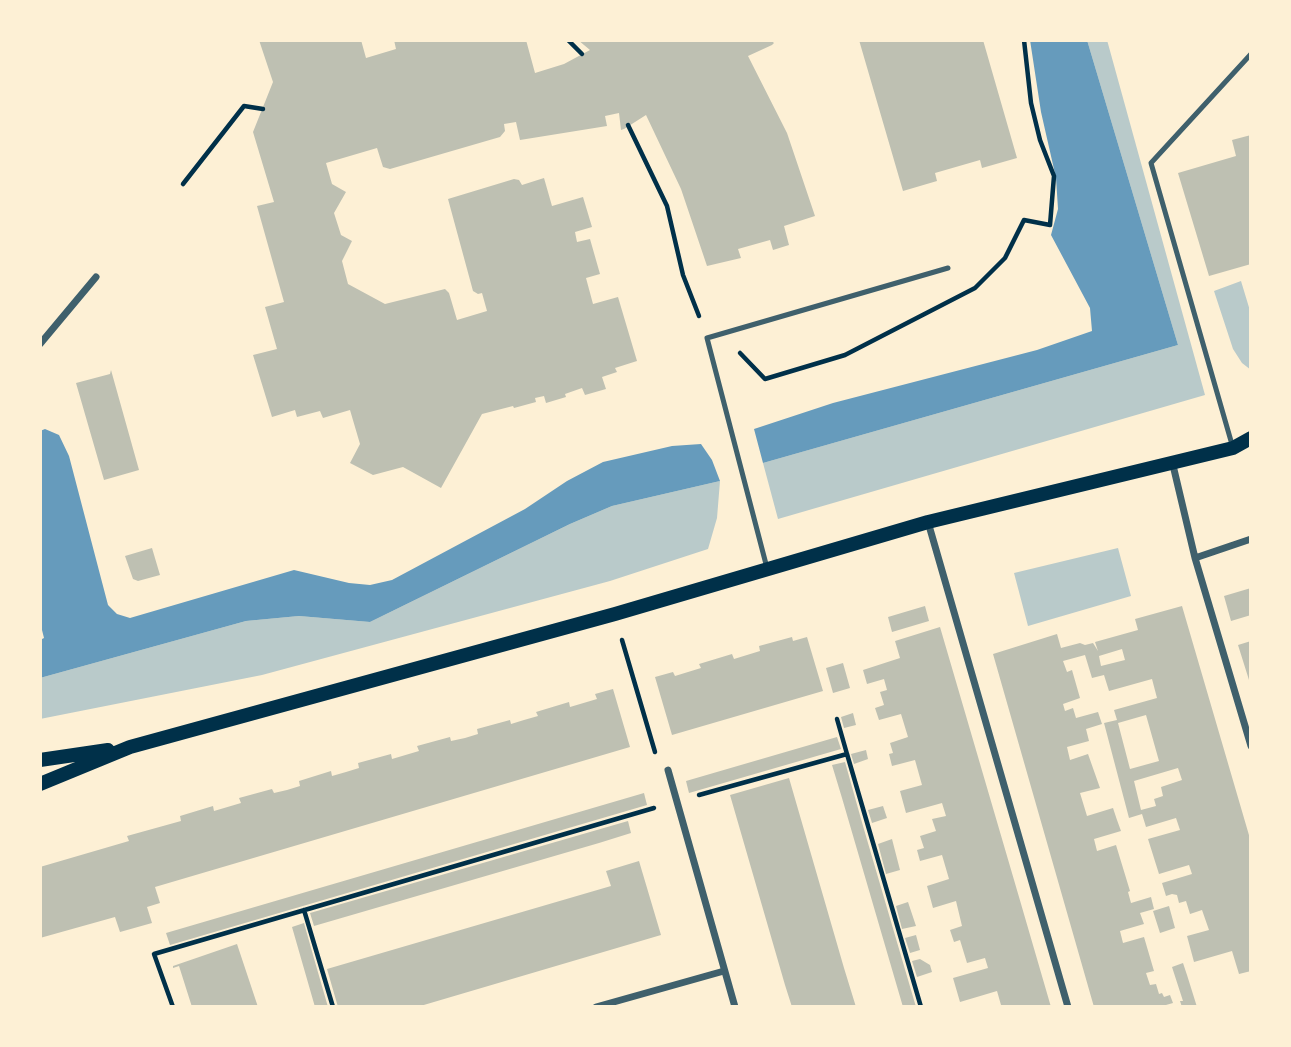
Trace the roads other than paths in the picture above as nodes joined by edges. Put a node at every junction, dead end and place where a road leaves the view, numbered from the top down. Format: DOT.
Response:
graph roads {
  1 [pos="1251,54"];
  2 [pos="948,268"];
  3 [pos="96,277"];
  4 [pos="40,344"];
  5 [pos="1251,438"];
  6 [pos="1233,447"];
  7 [pos="1251,449"];
  8 [pos="1172,461"];
  9 [pos="928,522"];
  10 [pos="1251,539"];
  11 [pos="1195,558"];
  12 [pos="767,568"];
  13 [pos="1251,746"];
  14 [pos="130,747"];
  15 [pos="40,760"];
  16 [pos="668,770"];
  17 [pos="40,784"];
  18 [pos="724,971"];
  19 [pos="596,1007"];
  20 [pos="735,1007"];
  21 [pos="1068,1007"];
  1 -- 6 [label="lane"];
  2 -- 12 [label="lane"];
  3 -- 4 [label="street"];
  5 -- 6 [label="main road"];
  6 -- 7 [label="main road"];
  6 -- 8 [label="main road"];
  8 -- 9 [label="main road"];
  8 -- 11 [label="street"];
  9 -- 12 [label="main road"];
  9 -- 21 [label="street"];
  10 -- 11 [label="street"];
  11 -- 13 [label="street"];
  12 -- 14 [label="main road"];
  14 -- 15 [label="main road"];
  14 -- 17 [label="main road"];
  16 -- 18 [label="street"];
  18 -- 19 [label="street"];
  18 -- 20 [label="street"];
}
